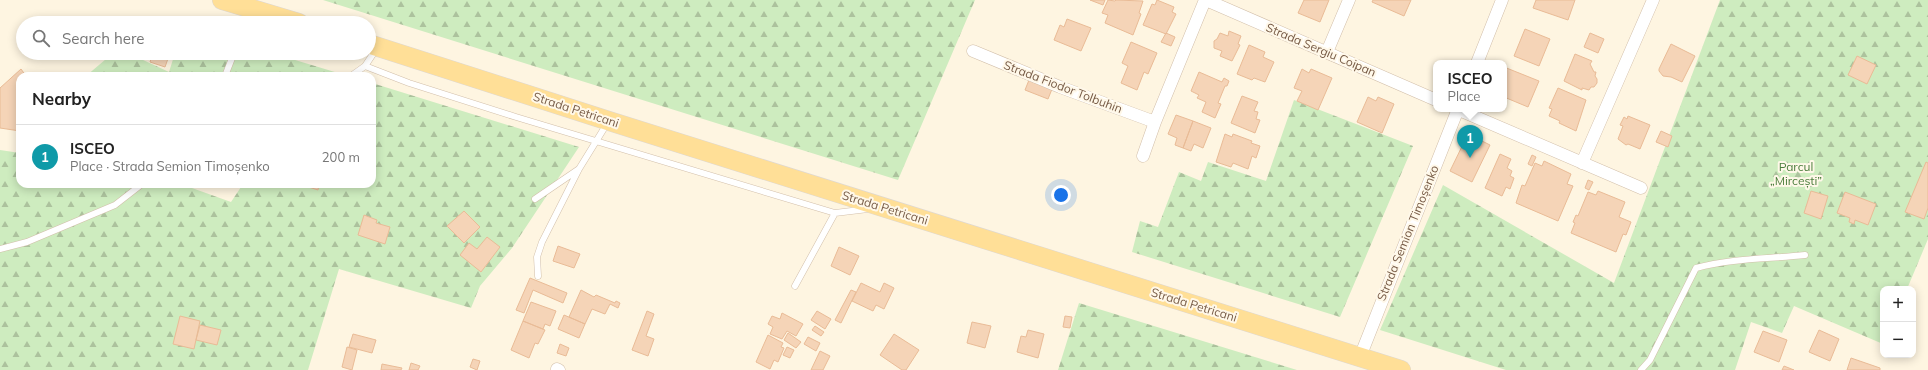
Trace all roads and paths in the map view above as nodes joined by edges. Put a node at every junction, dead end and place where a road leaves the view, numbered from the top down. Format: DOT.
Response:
graph roads {
  1 [pos="222,0"];
  2 [pos="1206,0"];
  3 [pos="1349,0"];
  4 [pos="1502,0"];
  5 [pos="1653,0"];
  6 [pos="248,16"];
  7 [pos="376,46"];
  8 [pos="973,51"];
  9 [pos="1327,52"];
  10 [pos="231,60"];
  11 [pos="368,60"];
  12 [pos="1477,60"];
  13 [pos="365,66"];
  14 [pos="227,72"];
  15 [pos="357,72"];
  16 [pos="1433,99"];
  17 [pos="1456,112"];
  18 [pos="1464,112"];
  19 [pos="609,121"];
  20 [pos="1155,122"];
  21 [pos="597,140"];
  22 [pos="1143,156"];
  23 [pos="1582,163"];
  24 [pos="579,169"];
  25 [pos="137,188"];
  26 [pos="1641,188"];
  27 [pos="535,199"];
  28 [pos="883,207"];
  29 [pos="835,213"];
  30 [pos="0,249"];
  31 [pos="1805,255"];
  32 [pos="538,276"];
  33 [pos="795,286"];
  34 [pos="1360,357"];
  35 [pos="1401,370"];
  36 [pos="1641,370"];
  1 -- 6 [label="main road"];
  2 -- 9 [label="street, Strada Sergiu Coipan"];
  2 -- 20 [label="street"];
  3 -- 9 [label="street"];
  4 -- 12 [label="street"];
  5 -- 23 [label="street"];
  7 -- 19 [label="main road, Strada Petricani"];
  8 -- 20 [label="street, Strada Fiodor Tolbuhin"];
  9 -- 16 [label="street, Strada Sergiu Coipan"];
  10 -- 14 [label="lane"];
  11 -- 13 [label="lane"];
  13 -- 15 [label="lane"];
  13 -- 21 [label="lane"];
  17 -- 34 [label="street, Strada Semion Timoșenko"];
  18 -- 23 [label="street"];
  19 -- 21 [label="lane"];
  19 -- 28 [label="main road, Strada Petricani"];
  20 -- 22 [label="street"];
  21 -- 24 [label="lane"];
  21 -- 29 [label="lane"];
  23 -- 26 [label="street"];
  24 -- 27 [label="lane"];
  24 -- 32 [label="lane"];
  25 -- 30 [label="lane"];
  28 -- 29 [label="lane"];
  28 -- 34 [label="main road, Strada Petricani"];
  29 -- 33 [label="lane"];
  31 -- 36 [label="lane"];
  34 -- 35 [label="main road, Strada Petricani"];
}
